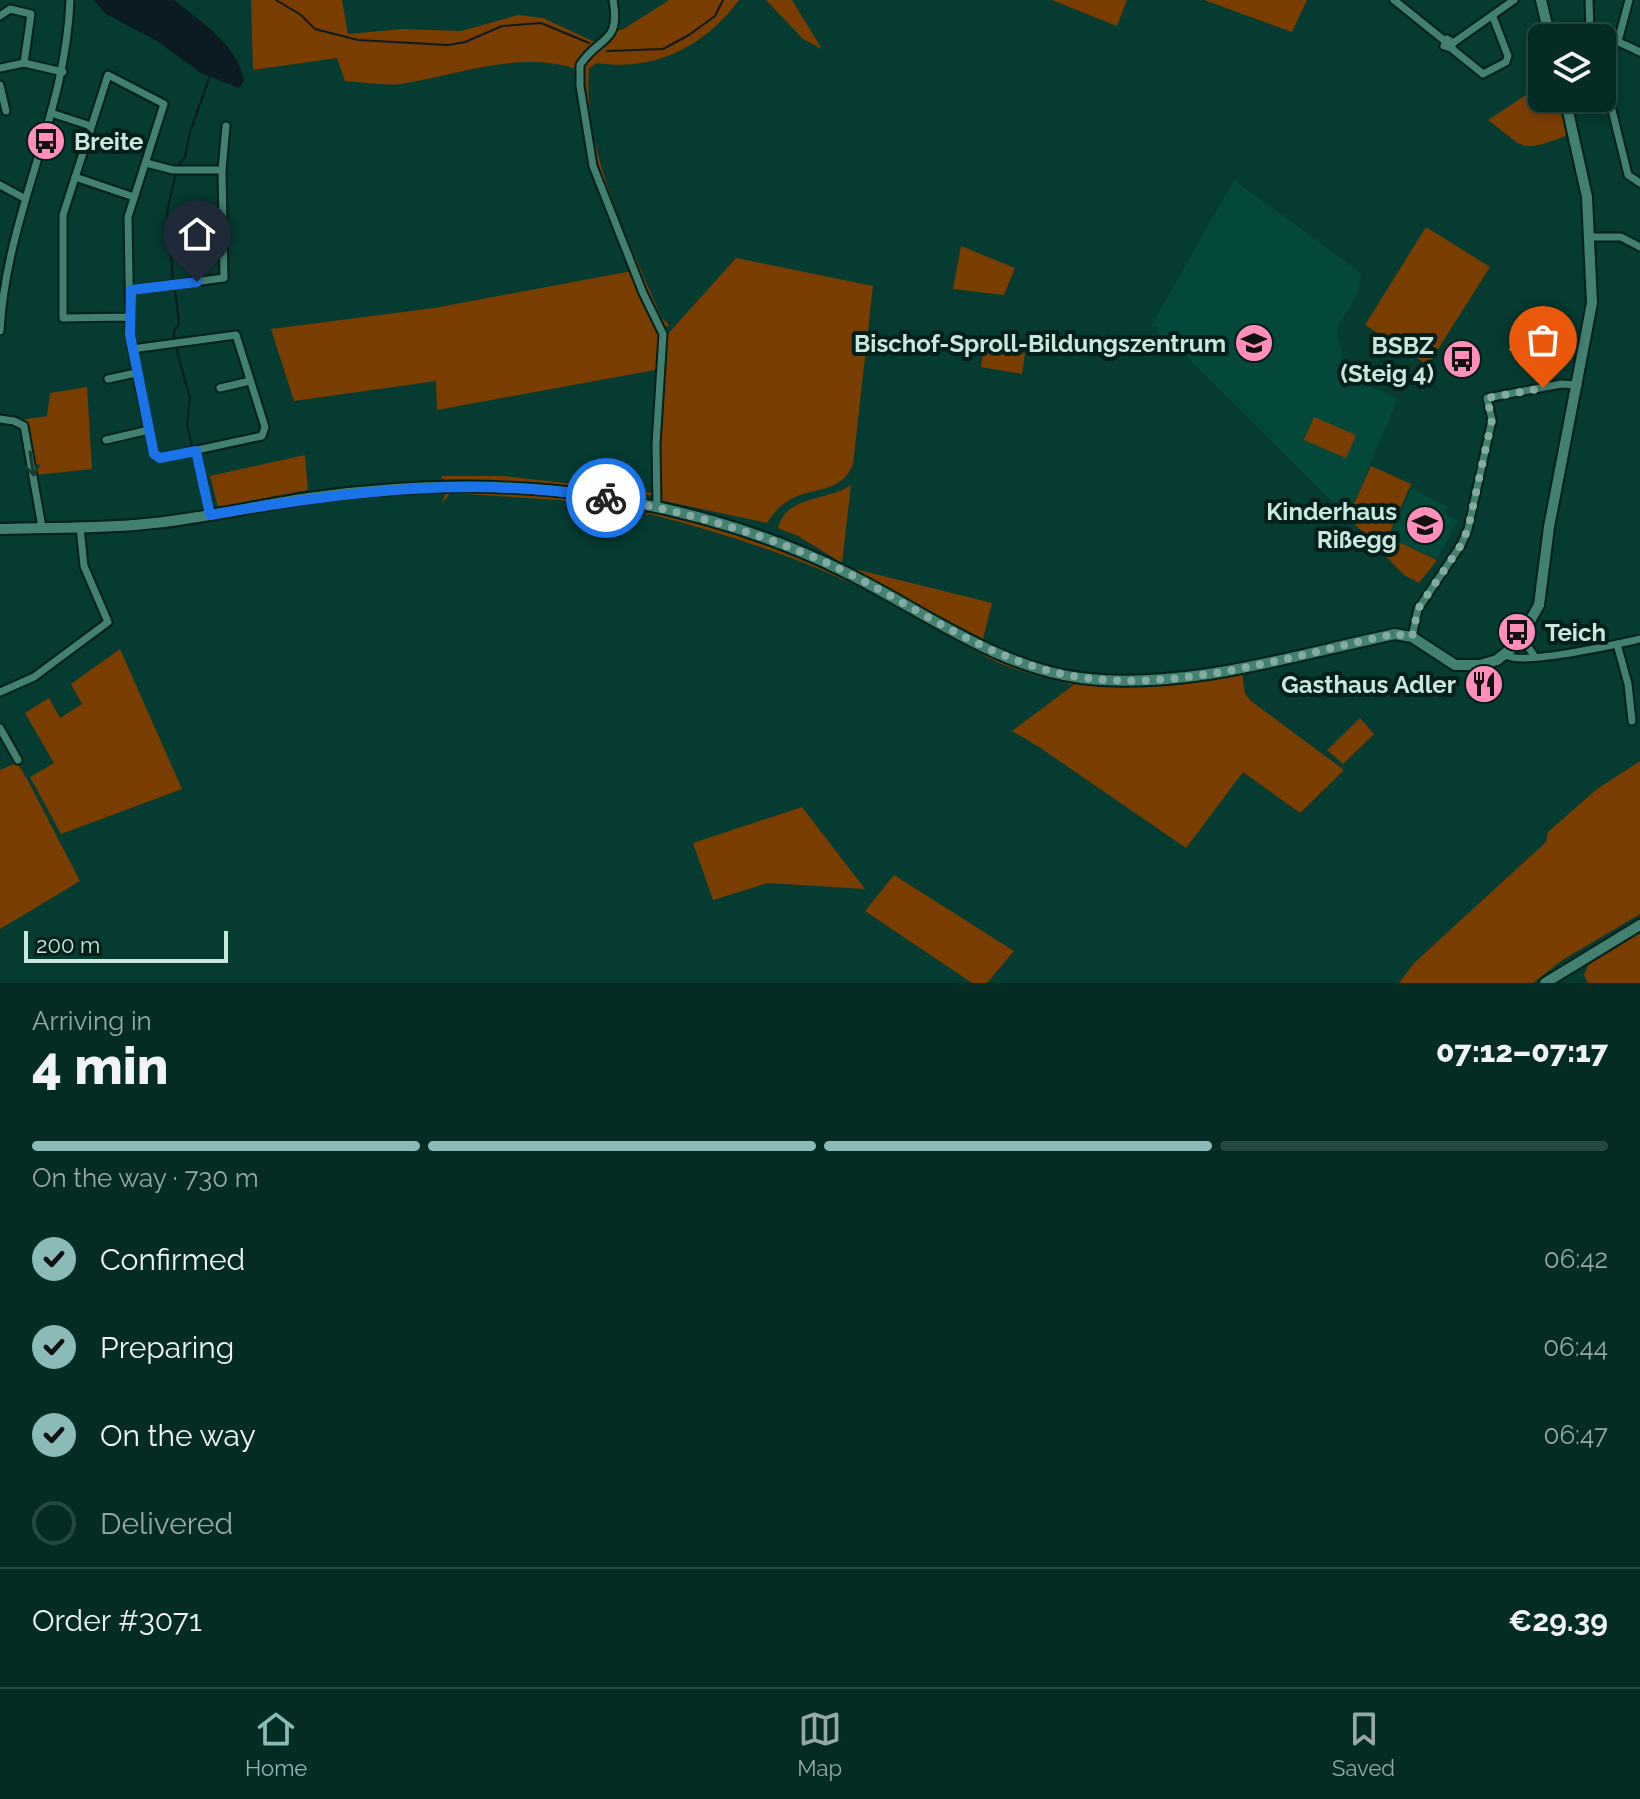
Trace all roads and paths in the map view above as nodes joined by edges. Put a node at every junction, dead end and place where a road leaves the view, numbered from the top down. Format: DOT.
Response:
graph roads {
  1 [pos="70,0"];
  2 [pos="613,0"];
  3 [pos="1394,0"];
  4 [pos="1541,0"];
  5 [pos="1589,0"];
  6 [pos="1629,0"];
  7 [pos="1508,2"];
  8 [pos="0,16"];
  9 [pos="1493,17"];
  10 [pos="1547,24"];
  11 [pos="1590,24"];
  12 [pos="1618,41"];
  13 [pos="1449,44"];
  14 [pos="1640,52"];
  15 [pos="24,63"];
  16 [pos="0,68"];
  17 [pos="63,72"];
  18 [pos="0,85"];
  19 [pos="6,111"];
  20 [pos="1568,112"];
  21 [pos="1612,112"];
  22 [pos="51,113"];
  23 [pos="91,126"];
  24 [pos="226,126"];
  25 [pos="146,163"];
  26 [pos="222,170"];
  27 [pos="75,177"];
  28 [pos="1640,183"];
  29 [pos="0,185"];
  30 [pos="134,197"];
  31 [pos="24,198"];
  32 [pos="192,224"];
  33 [pos="223,224"];
  34 [pos="1591,237"];
  35 [pos="1639,244"];
  36 [pos="3,270"];
  37 [pos="131,290"];
  38 [pos="129,317"];
  39 [pos="0,331"];
  40 [pos="132,349"];
  41 [pos="136,373"];
  42 [pos="108,379"];
  43 [pos="250,381"];
  44 [pos="1578,385"];
  45 [pos="220,388"];
  46 [pos="0,419"];
  47 [pos="149,430"];
  48 [pos="106,440"];
  49 [pos="196,451"];
  50 [pos="657,508"];
  51 [pos="210,515"];
  52 [pos="42,527"];
  53 [pos="80,527"];
  54 [pos="0,529"];
  55 [pos="1412,637"];
  56 [pos="1522,638"];
  57 [pos="1640,639"];
  58 [pos="1617,644"];
  59 [pos="1506,655"];
  60 [pos="1535,657"];
  61 [pos="0,692"];
  62 [pos="1632,721"];
  63 [pos="0,728"];
  64 [pos="18,760"];
  65 [pos="1640,925"];
  66 [pos="1545,983"];
  1 -- 17 [label="street"];
  2 -- 50 [label="street"];
  3 -- 13 [label="street"];
  4 -- 10 [label="street"];
  5 -- 11 [label="street"];
  6 -- 12 [label="street"];
  7 -- 9 [label="street"];
  8 -- 15 [label="street"];
  9 -- 13 [label="street"];
  9 -- 13 [label="street"];
  12 -- 14 [label="street"];
  15 -- 16 [label="street"];
  15 -- 17 [label="street"];
  17 -- 22 [label="street"];
  18 -- 19 [label="street"];
  20 -- 34 [label="street"];
  21 -- 28 [label="street"];
  22 -- 23 [label="street"];
  22 -- 31 [label="street"];
  23 -- 25 [label="street"];
  23 -- 27 [label="street"];
  24 -- 26 [label="street"];
  25 -- 26 [label="street"];
  25 -- 30 [label="street"];
  26 -- 33 [label="street"];
  27 -- 30 [label="street"];
  27 -- 38 [label="street"];
  29 -- 31 [label="street"];
  30 -- 37 [label="street"];
  31 -- 36 [label="street"];
  32 -- 33 [label="street"];
  33 -- 37 [label="street"];
  34 -- 35 [label="street"];
  34 -- 44 [label="street"];
  36 -- 39 [label="street"];
  37 -- 38 [label="street"];
  38 -- 40 [label="street"];
  40 -- 41 [label="street"];
  40 -- 43 [label="street"];
  41 -- 42 [label="street"];
  41 -- 47 [label="street"];
  43 -- 45 [label="street"];
  43 -- 49 [label="street"];
  44 -- 55 [label="street"];
  44 -- 56 [label="street"];
  46 -- 52 [label="street, one-way"];
  47 -- 48 [label="street"];
  47 -- 49 [label="street"];
  49 -- 51 [label="street"];
  50 -- 51 [label="street"];
  50 -- 55 [label="street"];
  51 -- 53 [label="street"];
  52 -- 53 [label="street"];
  52 -- 54 [label="street"];
  53 -- 61 [label="street"];
  55 -- 59 [label="street"];
  56 -- 59 [label="street"];
  56 -- 60 [label="street"];
  57 -- 58 [label="street"];
  58 -- 60 [label="street"];
  58 -- 62 [label="street"];
  59 -- 60 [label="street"];
  63 -- 64 [label="street"];
  65 -- 66 [label="street"];
}
